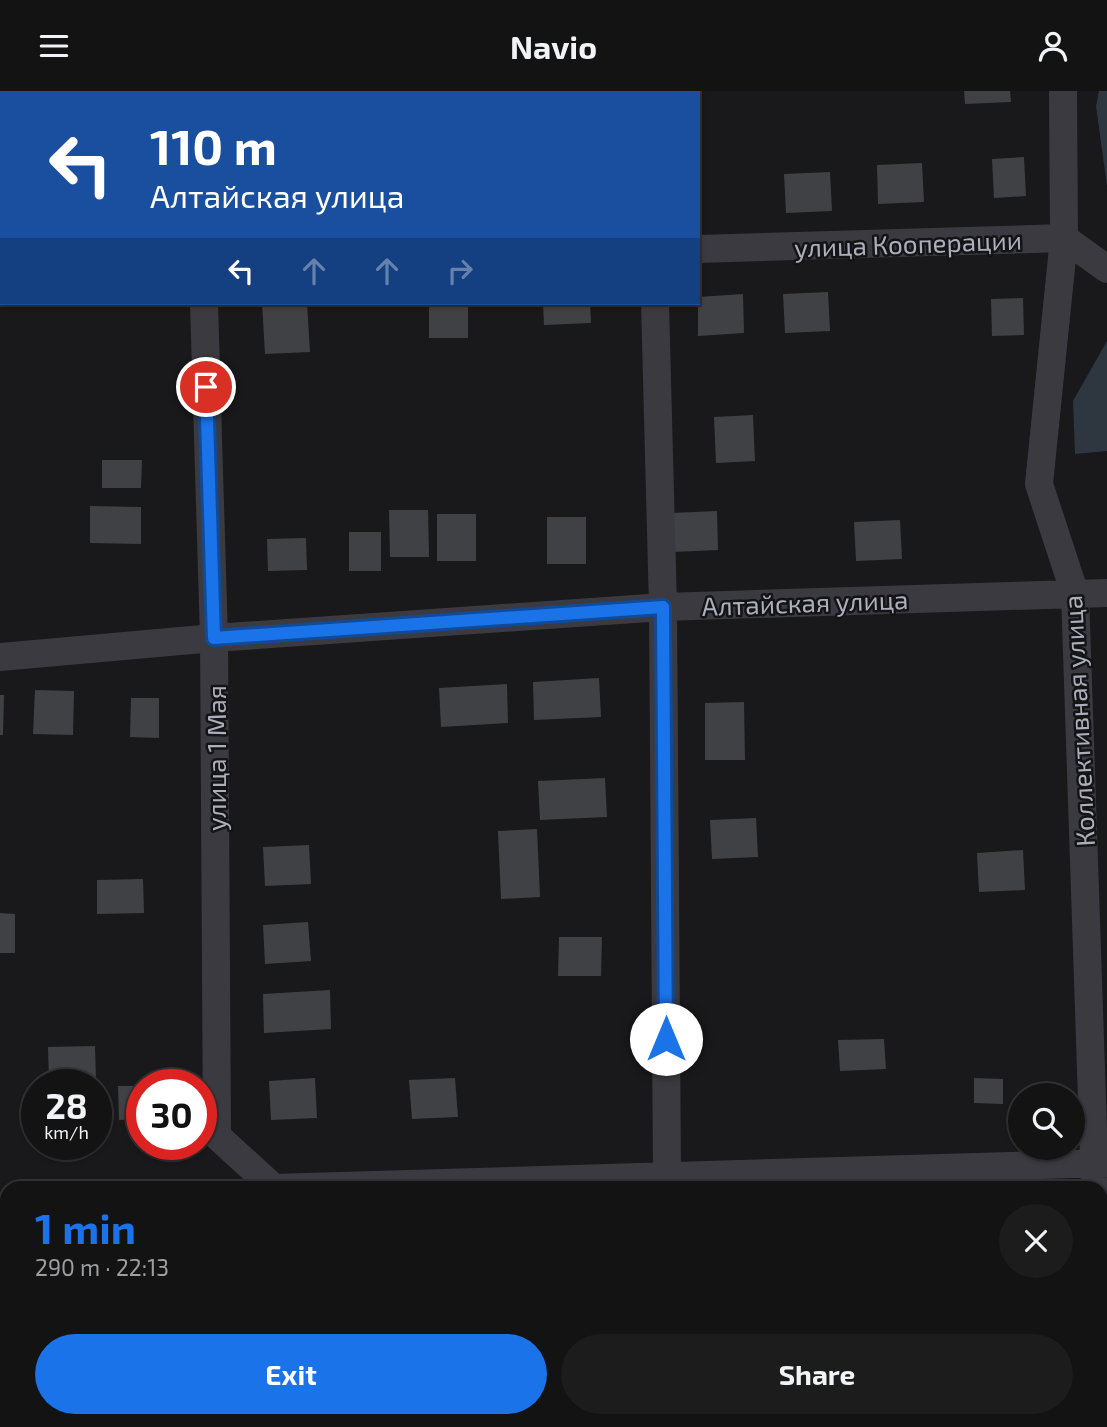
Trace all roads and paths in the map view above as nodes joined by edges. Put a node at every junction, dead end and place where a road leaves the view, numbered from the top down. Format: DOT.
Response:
graph roads {
  1 [pos="1063,91"];
  2 [pos="1064,238"];
  3 [pos="700,249"];
  4 [pos="1107,269"];
  5 [pos="204,305"];
  6 [pos="656,305"];
  7 [pos="1107,593"];
  8 [pos="1075,594"];
  9 [pos="663,607"];
  10 [pos="214,638"];
  11 [pos="0,657"];
  12 [pos="1100,1171"];
  13 [pos="266,1181"];
  14 [pos="674,1181"];
  1 -- 2 [label="street, Коллективная улица"];
  2 -- 3 [label="street, улица Кооперации"];
  2 -- 4 [label="street"];
  2 -- 8 [label="street, Коллективная улица"];
  5 -- 10 [label="street, улица 1 Мая"];
  6 -- 9 [label="street"];
  7 -- 8 [label="street, Алтайская улица"];
  8 -- 9 [label="street, Алтайская улица"];
  8 -- 12 [label="street, Коллективная улица"];
  9 -- 10 [label="street, Алтайская улица"];
  9 -- 14 [label="street"];
  10 -- 11 [label="street, Алтайская улица"];
  10 -- 13 [label="street, улица 1 Мая"];
  12 -- 14 [label="street"];
}
